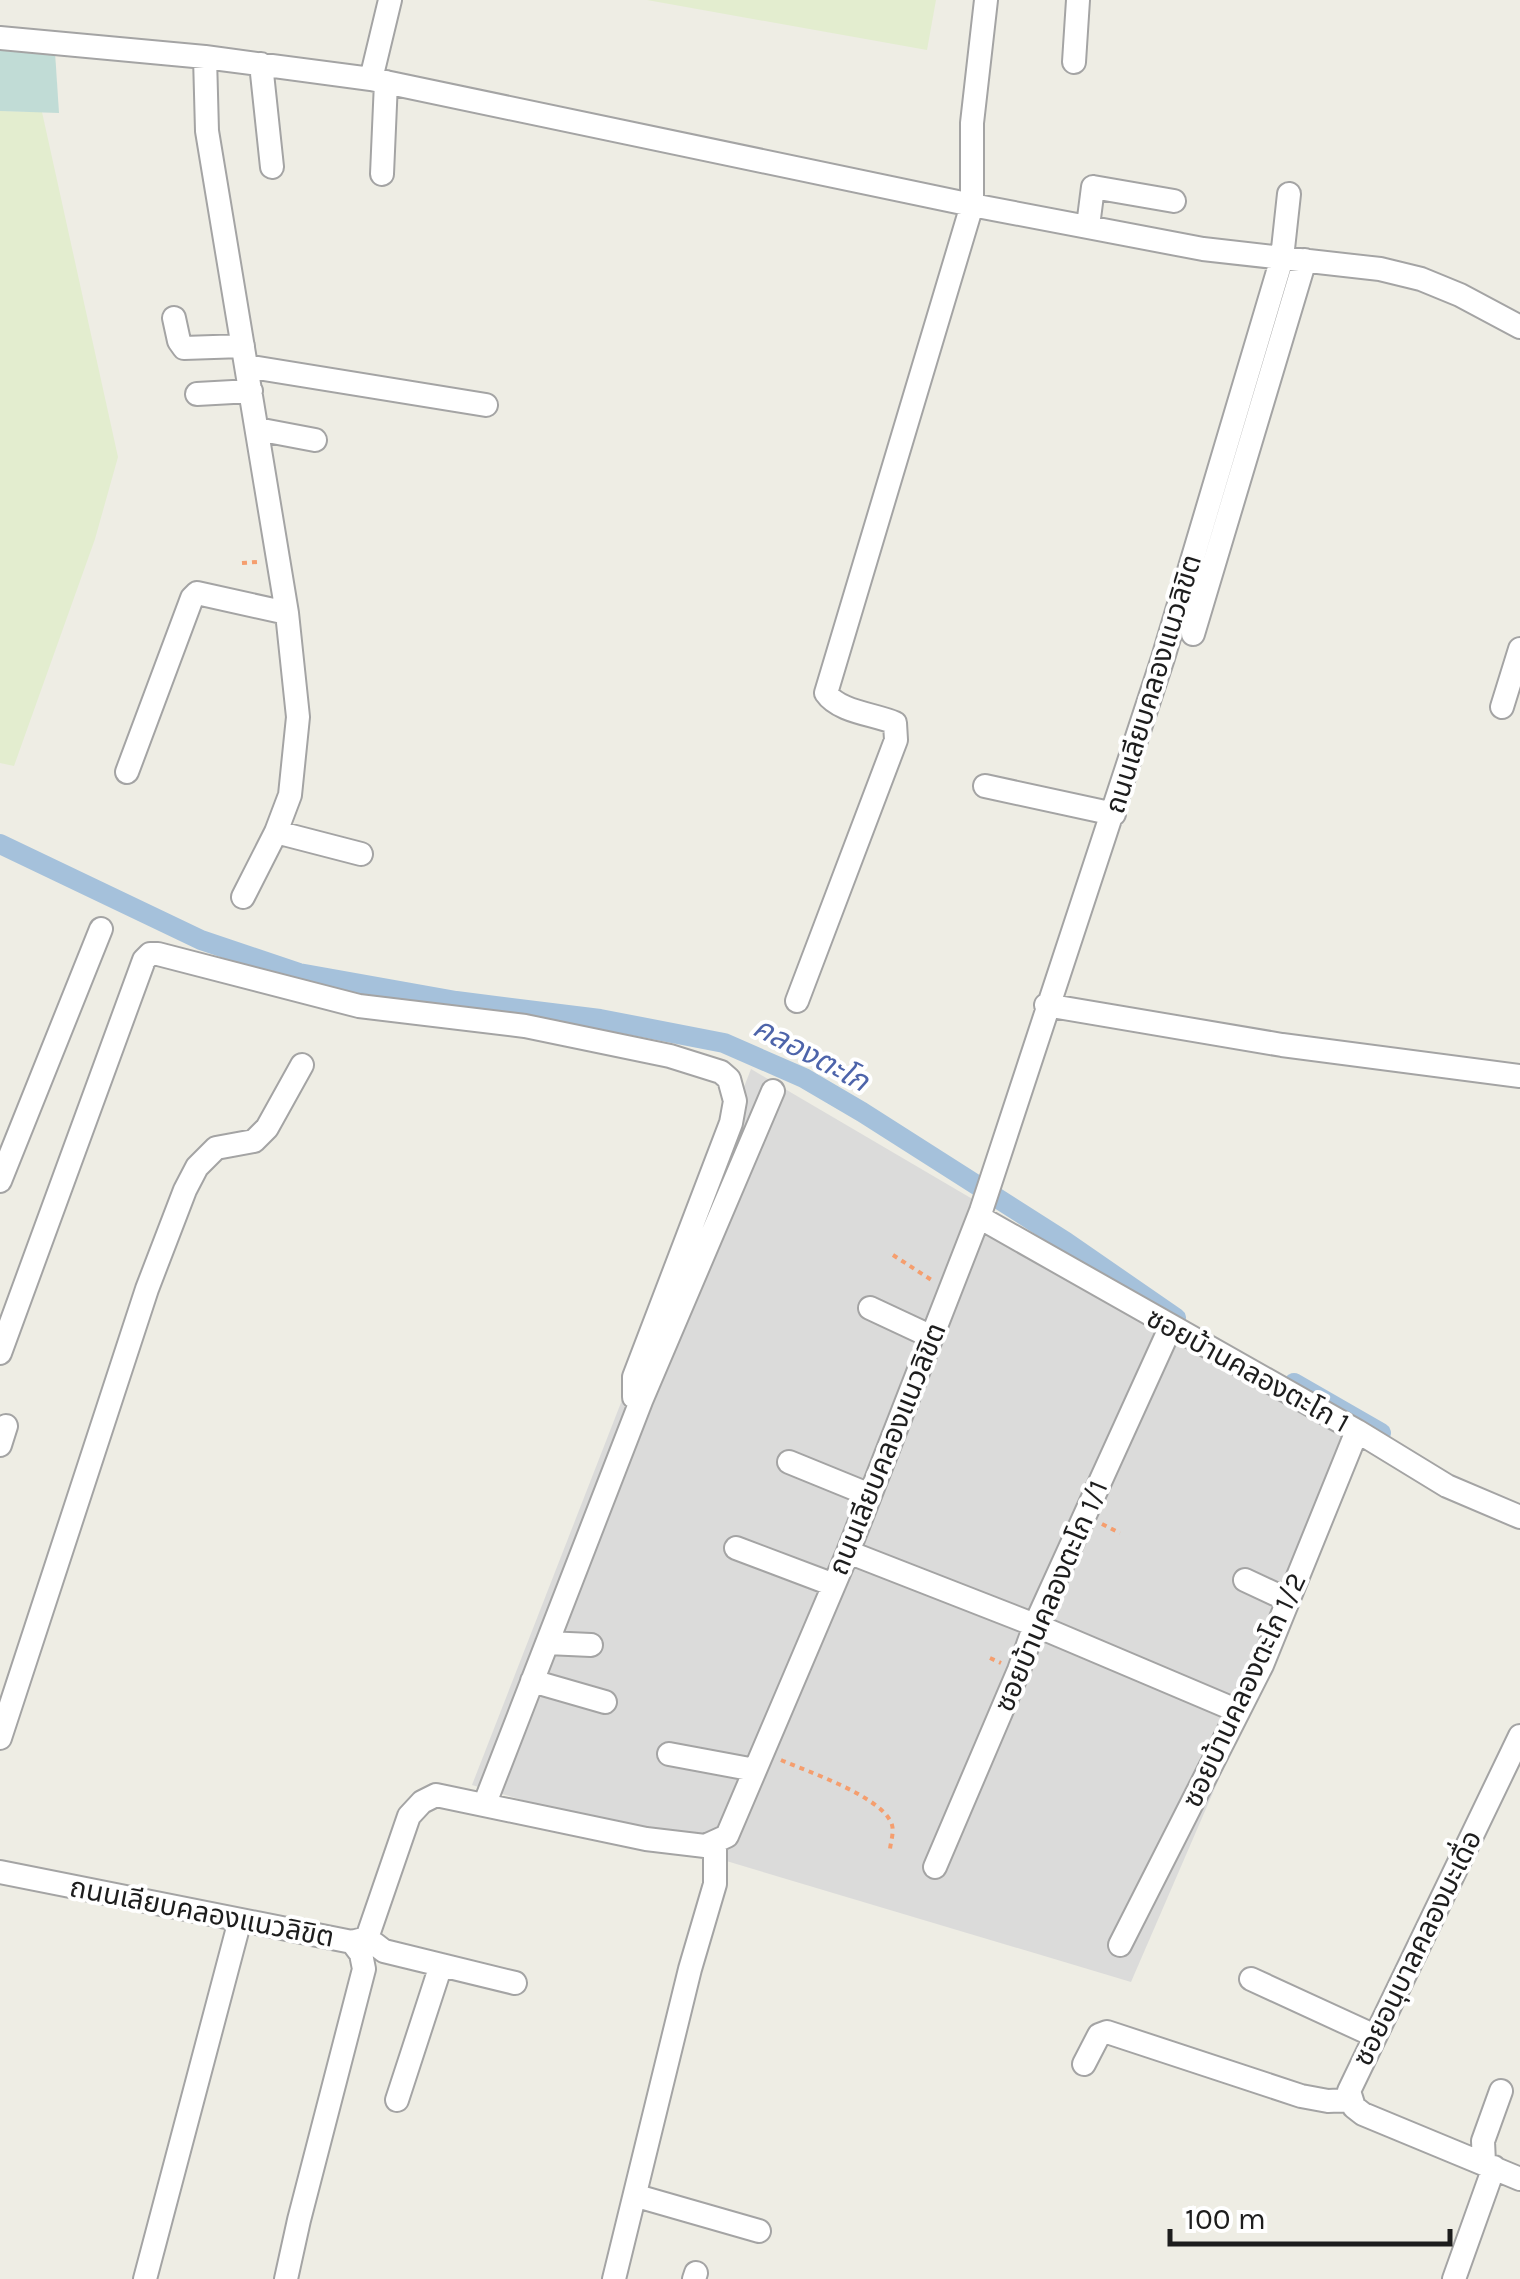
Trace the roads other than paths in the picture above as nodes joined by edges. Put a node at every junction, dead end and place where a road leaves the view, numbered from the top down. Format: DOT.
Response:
graph roads {
  1 [pos="390,0"];
  2 [pos="986,0"];
  3 [pos="1078,0"];
  4 [pos="0,38"];
  5 [pos="205,57"];
  6 [pos="1074,62"];
  7 [pos="261,64"];
  8 [pos="378,80"];
  9 [pos="272,167"];
  10 [pos="382,174"];
  11 [pos="1289,194"];
  12 [pos="1174,200"];
  13 [pos="972,205"];
  14 [pos="1088,226"];
  15 [pos="1294,259"];
  16 [pos="174,318"];
  17 [pos="1520,327"];
  18 [pos="245,356"];
  19 [pos="250,391"];
  20 [pos="197,394"];
  21 [pos="486,405"];
  22 [pos="257,428"];
  23 [pos="315,440"];
  24 [pos="1212,536"];
  25 [pos="287,613"];
  26 [pos="1193,634"];
  27 [pos="1520,648"];
  28 [pos="1502,707"];
  29 [pos="127,772"];
  30 [pos="985,786"];
  31 [pos="1114,814"];
  32 [pos="276,832"];
  33 [pos="361,854"];
  34 [pos="243,897"];
  35 [pos="101,930"];
  36 [pos="797,1001"];
  37 [pos="1046,1004"];
  38 [pos="302,1065"];
  39 [pos="1520,1076"];
  40 [pos="772,1091"];
  41 [pos="0,1181"];
  42 [pos="980,1214"];
  43 [pos="870,1308"];
  44 [pos="1171,1326"];
  45 [pos="932,1337"];
  46 [pos="0,1353"];
  47 [pos="640,1401"];
  48 [pos="1357,1430"];
  49 [pos="789,1462"];
  50 [pos="870,1496"];
  51 [pos="1520,1517"];
  52 [pos="736,1548"];
  53 [pos="848,1552"];
  54 [pos="1245,1580"];
  55 [pos="834,1585"];
  56 [pos="1288,1600"];
  57 [pos="1034,1625"];
  58 [pos="547,1643"];
  59 [pos="591,1645"];
  60 [pos="532,1682"];
  61 [pos="606,1702"];
  62 [pos="1238,1711"];
  63 [pos="1520,1736"];
  64 [pos="0,1738"];
  65 [pos="669,1754"];
  66 [pos="759,1761"];
  67 [pos="485,1803"];
  68 [pos="714,1844"];
  69 [pos="935,1867"];
  70 [pos="0,1872"];
  71 [pos="240,1920"];
  72 [pos="360,1940"];
  73 [pos="1120,1945"];
  74 [pos="441,1965"];
  75 [pos="1250,1980"];
  76 [pos="514,1983"];
  77 [pos="1375,2036"];
  78 [pos="1084,2064"];
  79 [pos="1501,2090"];
  80 [pos="397,2100"];
  81 [pos="1350,2100"];
  82 [pos="1489,2165"];
  83 [pos="1520,2179"];
  84 [pos="637,2196"];
  85 [pos="759,2230"];
  86 [pos="145,2279"];
  87 [pos="286,2279"];
  88 [pos="614,2279"];
  89 [pos="1454,2279"];
  1 -- 8 [label="street"];
  2 -- 13 [label="street"];
  3 -- 6 [label="street"];
  4 -- 5 [label="street"];
  5 -- 7 [label="street"];
  5 -- 18 [label="street"];
  7 -- 8 [label="street"];
  7 -- 9 [label="street"];
  8 -- 10 [label="street"];
  8 -- 13 [label="street"];
  11 -- 15 [label="street, ถนนเลียบคลองแนวลิขิต"];
  12 -- 14 [label="street"];
  13 -- 14 [label="street"];
  13 -- 36 [label="street"];
  14 -- 15 [label="street"];
  15 -- 17 [label="street"];
  15 -- 24 [label="street, ถนนเลียบคลองแนวลิขิต"];
  16 -- 18 [label="street"];
  18 -- 19 [label="street"];
  18 -- 21 [label="street"];
  19 -- 20 [label="street"];
  19 -- 22 [label="street"];
  22 -- 23 [label="street"];
  22 -- 25 [label="street"];
  24 -- 26 [label="street"];
  24 -- 31 [label="street, ถนนเลียบคลองแนวลิขิต"];
  25 -- 29 [label="street"];
  25 -- 32 [label="street"];
  27 -- 28 [label="street"];
  30 -- 31 [label="street"];
  31 -- 37 [label="street, ถนนเลียบคลองแนวลิขิต"];
  32 -- 33 [label="street"];
  32 -- 34 [label="street"];
  35 -- 41 [label="street"];
  37 -- 39 [label="street"];
  37 -- 42 [label="street, ถนนเลียบคลองแนวลิขิต"];
  38 -- 64 [label="street"];
  40 -- 47 [label="street"];
  42 -- 44 [label="street, ซอยบ้านคลองตะโก 1"];
  42 -- 45 [label="street, ถนนเลียบคลองแนวลิขิต"];
  43 -- 45 [label="street"];
  44 -- 48 [label="street, ซอยบ้านคลองตะโก 1"];
  44 -- 57 [label="street, ซอยบ้านคลองตะโก 1/1"];
  45 -- 50 [label="street, ถนนเลียบคลองแนวลิขิต"];
  46 -- 47 [label="street"];
  47 -- 58 [label="street"];
  48 -- 51 [label="street, ซอยบ้านคลองตะโก 1"];
  48 -- 56 [label="street, ซอยบ้านคลองตะโก 1/2"];
  49 -- 50 [label="street"];
  50 -- 53 [label="street, ถนนเลียบคลองแนวลิขิต"];
  52 -- 55 [label="street"];
  53 -- 55 [label="street, ถนนเลียบคลองแนวลิขิต"];
  53 -- 57 [label="street"];
  54 -- 56 [label="street"];
  55 -- 66 [label="street, ถนนเลียบคลองแนวลิขิต"];
  56 -- 62 [label="street, ซอยบ้านคลองตะโก 1/2"];
  57 -- 62 [label="street"];
  57 -- 69 [label="street, ซอยบ้านคลองตะโก 1/1"];
  58 -- 59 [label="street"];
  58 -- 60 [label="street"];
  60 -- 61 [label="street"];
  60 -- 67 [label="street"];
  62 -- 73 [label="street, ซอยบ้านคลองตะโก 1/2"];
  63 -- 77 [label="street, ซอยอนุบาลคลองมะเดื่อ"];
  65 -- 66 [label="street"];
  66 -- 68 [label="street, ถนนเลียบคลองแนวลิขิต"];
  67 -- 68 [label="street, ถนนเลียบคลองแนวลิขิต"];
  67 -- 72 [label="street, ถนนเลียบคลองแนวลิขิต"];
  68 -- 84 [label="street"];
  70 -- 71 [label="street, ถนนเลียบคลองแนวลิขิต"];
  71 -- 72 [label="street, ถนนเลียบคลองแนวลิขิต"];
  71 -- 86 [label="street"];
  72 -- 74 [label="street"];
  72 -- 87 [label="street"];
  74 -- 76 [label="street"];
  74 -- 80 [label="street"];
  75 -- 77 [label="street"];
  77 -- 81 [label="street, ซอยอนุบาลคลองมะเดื่อ"];
  78 -- 81 [label="street"];
  79 -- 82 [label="street"];
  81 -- 82 [label="street, ซอยอนุบาลคลองมะเดื่อ"];
  82 -- 83 [label="street, ซอยอนุบาลคลองมะเดื่อ"];
  82 -- 89 [label="street"];
  84 -- 85 [label="street"];
  84 -- 88 [label="street"];
}
